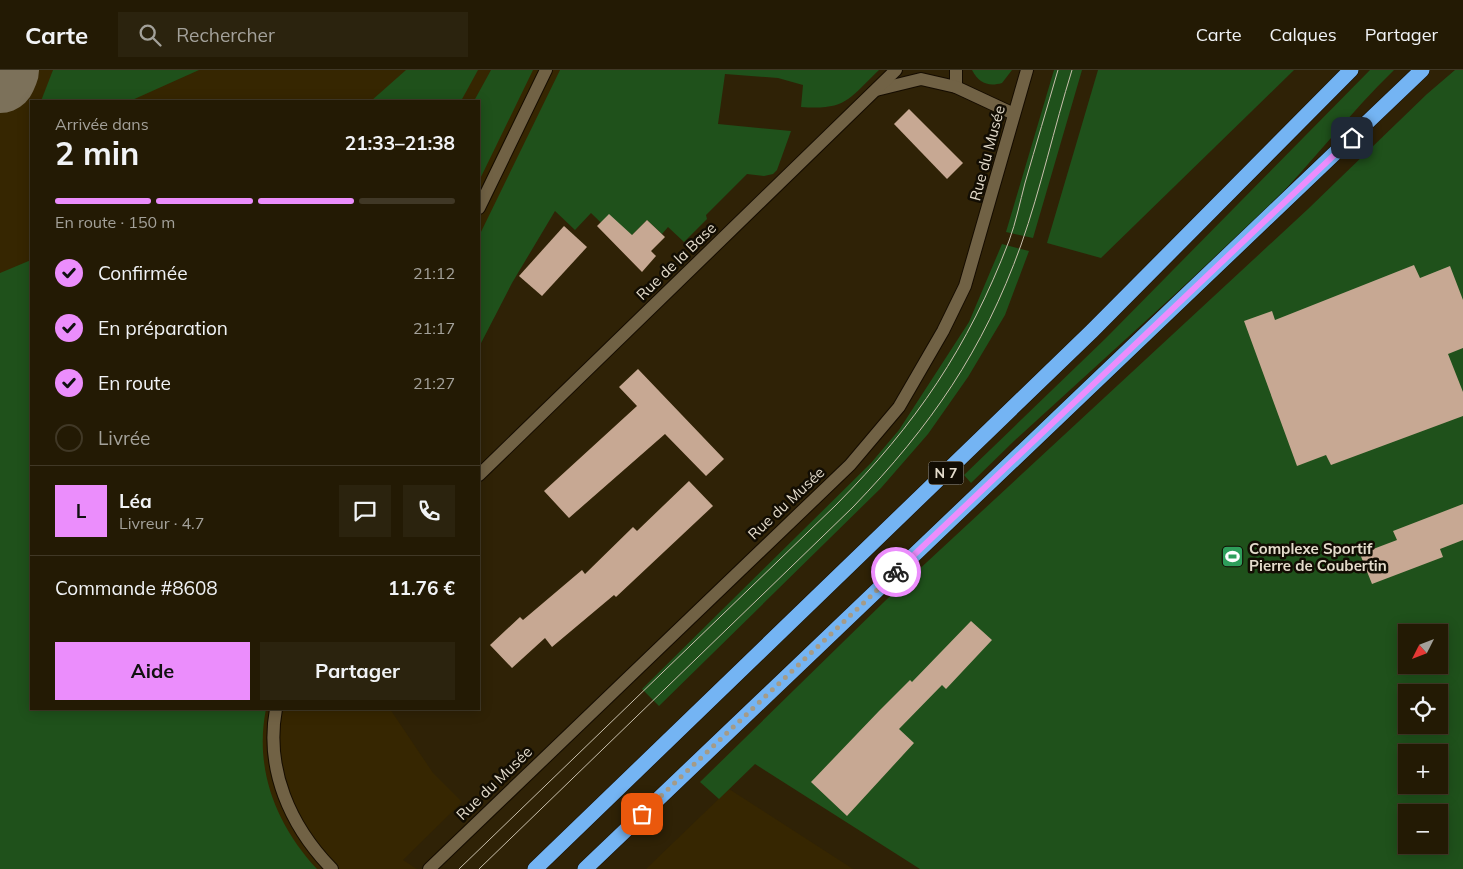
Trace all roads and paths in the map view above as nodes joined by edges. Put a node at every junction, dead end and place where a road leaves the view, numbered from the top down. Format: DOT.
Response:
graph roads {
  1 [pos="546,70"];
  2 [pos="896,70"];
  3 [pos="956,70"];
  4 [pos="1027,70"];
  5 [pos="1350,70"];
  6 [pos="1422,70"];
  7 [pos="956,87"];
  8 [pos="876,90"];
  9 [pos="1014,114"];
  10 [pos="480,206"];
  11 [pos="480,474"];
  12 [pos="276,710"];
  13 [pos="332,869"];
  14 [pos="429,869"];
  15 [pos="535,869"];
  16 [pos="585,869"];
  1 -- 10 [label="street"];
  2 -- 8 [label="street, Rue de la Base"];
  3 -- 7 [label="street"];
  4 -- 9 [label="street, Rue du Musée"];
  5 -- 15 [label="highway, N 7"];
  6 -- 16 [label="highway, N 7"];
  7 -- 8 [label="street"];
  7 -- 9 [label="street"];
  8 -- 11 [label="street, Rue de la Base"];
  9 -- 14 [label="street, Rue du Musée"];
  12 -- 13 [label="street"];
}
